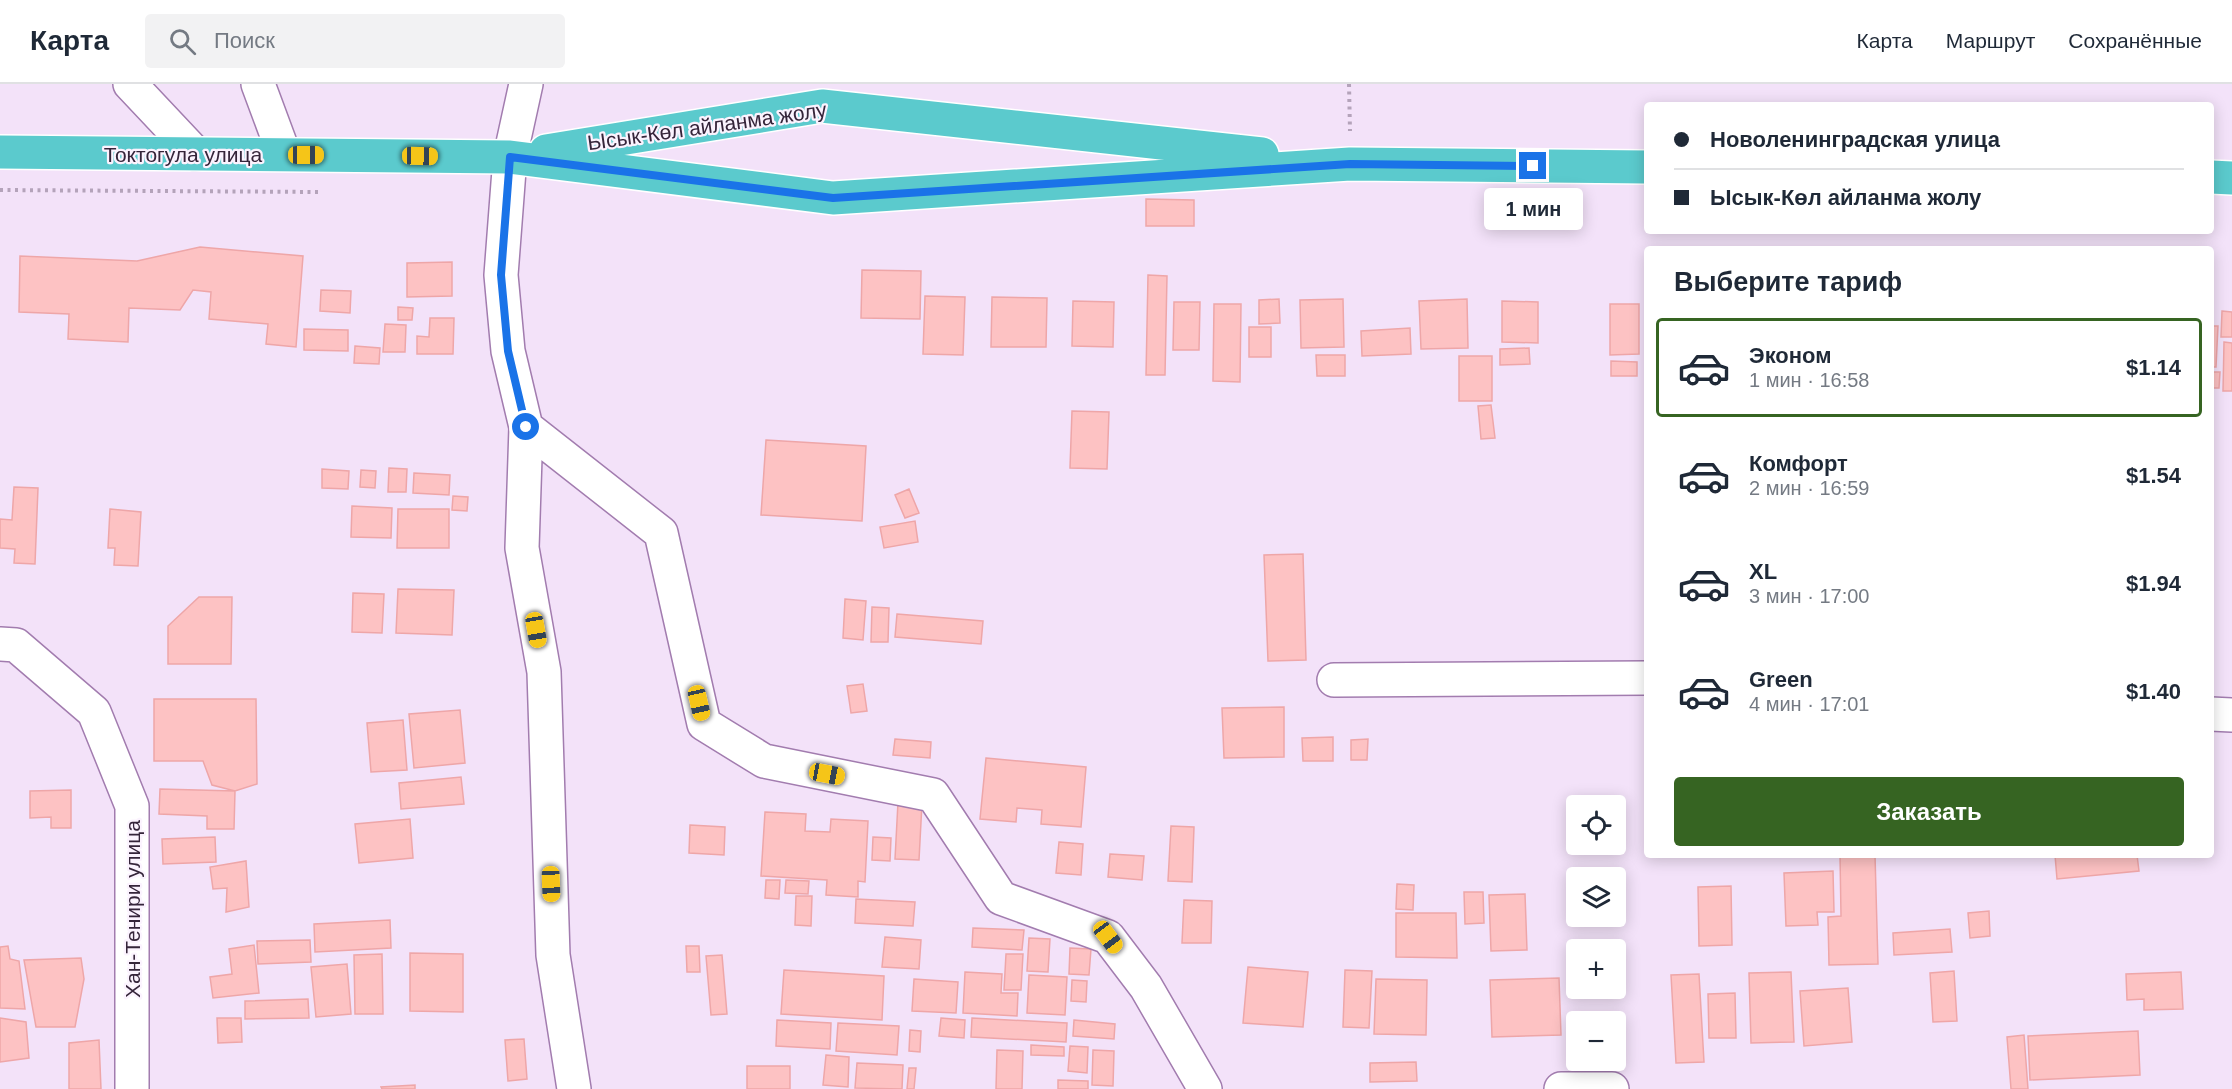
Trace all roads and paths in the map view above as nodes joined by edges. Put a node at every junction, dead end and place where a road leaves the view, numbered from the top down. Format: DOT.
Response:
graph roads {
  1 [pos="130,84"];
  2 [pos="258,84"];
  3 [pos="526,84"];
  4 [pos="1349,84"];
  5 [pos="0,152"];
  6 [pos="196,154"];
  7 [pos="284,154"];
  8 [pos="510,157"];
  9 [pos="1350,164"];
  10 [pos="1644,167"];
  11 [pos="2214,177"];
  12 [pos="2232,178"];
  13 [pos="526,427"];
  14 [pos="0,644"];
  15 [pos="1644,678"];
  16 [pos="1334,680"];
  17 [pos="2214,714"];
  18 [pos="2232,715"];
  19 [pos="132,1089"];
  20 [pos="574,1089"];
  21 [pos="1205,1089"];
  22 [pos="1561,1089"];
  23 [pos="1612,1089"];
  1 -- 6 [label="street"];
  2 -- 7 [label="street"];
  3 -- 8 [label="street"];
  4 -- 9 [label="path"];
  5 -- 6 [label="highway, Токтогула улица"];
  6 -- 7 [label="highway, Токтогула улица"];
  7 -- 8 [label="highway, Токтогула улица"];
  8 -- 9 [label="highway, Ысык-Көл айланма жолу"];
  8 -- 9 [label="highway, Ысык-Көл айланма жолу"];
  8 -- 13 [label="street"];
  9 -- 10 [label="highway, Ысык-Көл айланма жолу"];
  11 -- 12 [label="highway"];
  13 -- 20 [label="street"];
  13 -- 21 [label="street"];
  14 -- 19 [label="street, Хан-Тенири улица"];
  15 -- 16 [label="street"];
  17 -- 18 [label="street"];
  22 -- 23 [label="street"];
}
